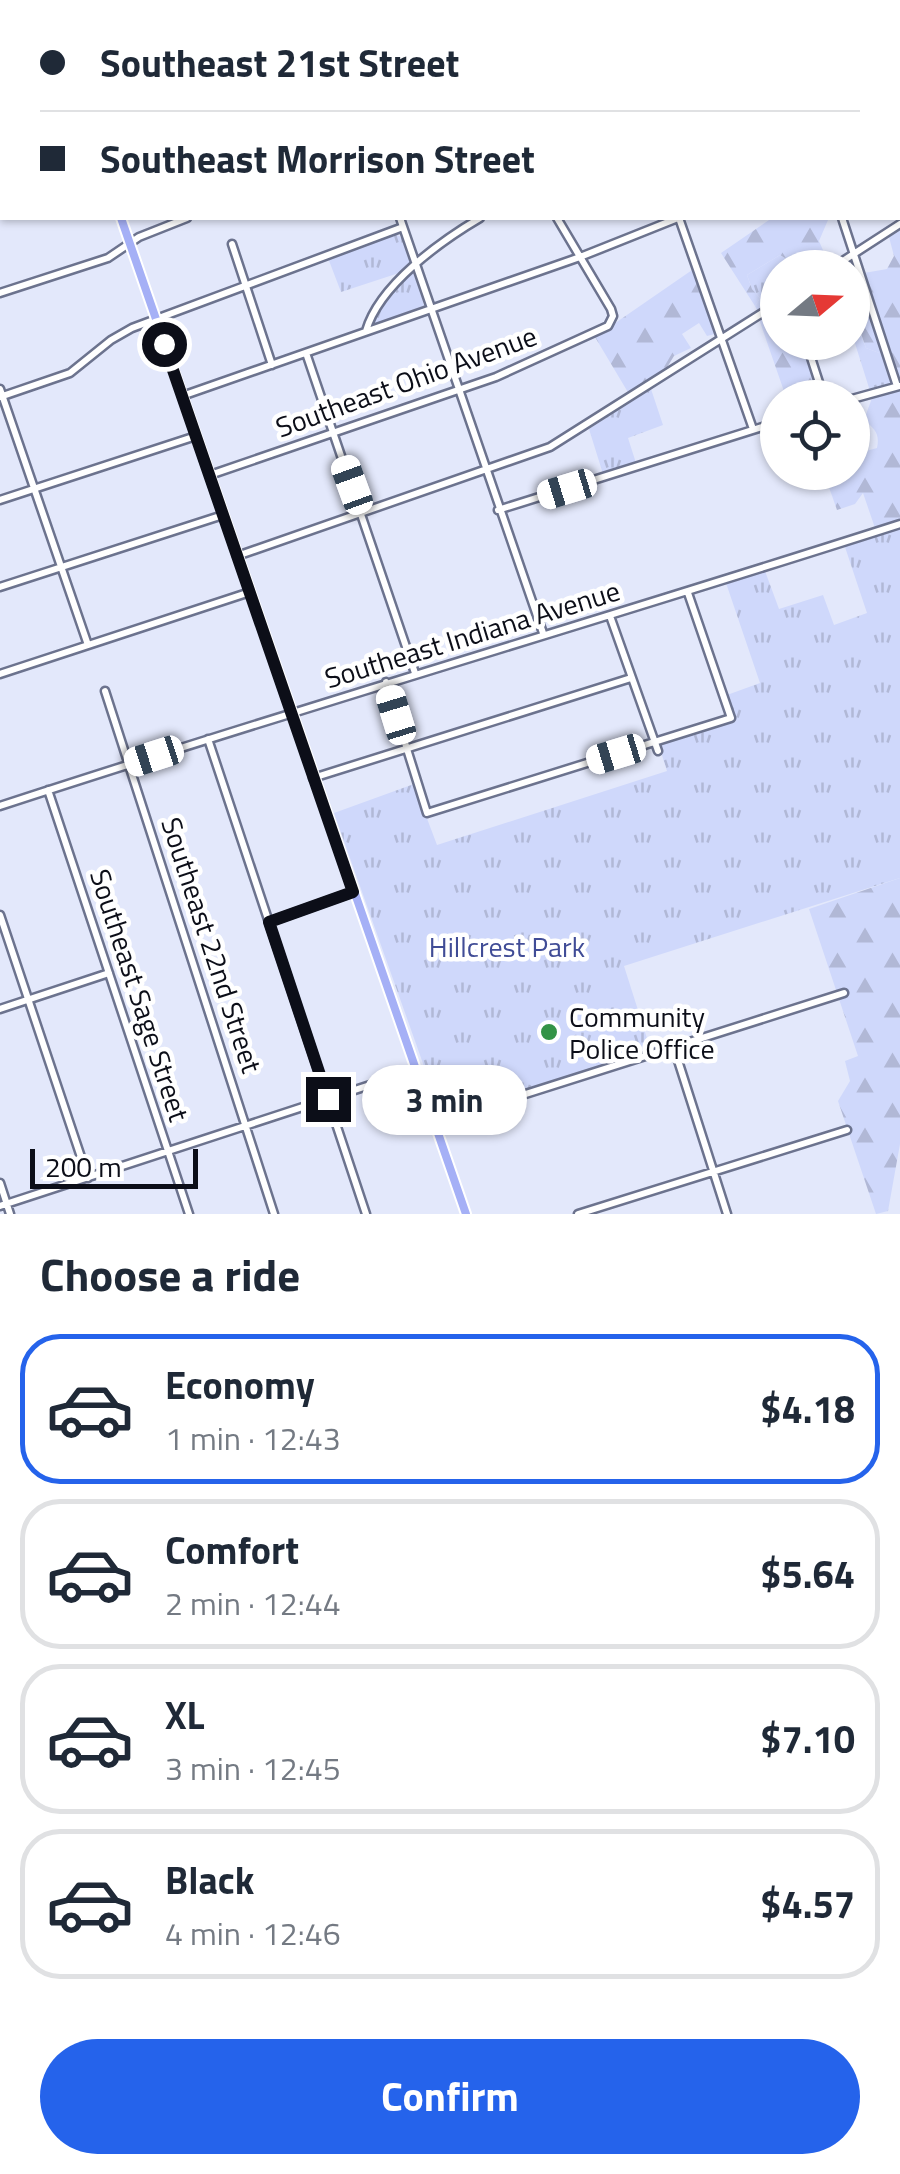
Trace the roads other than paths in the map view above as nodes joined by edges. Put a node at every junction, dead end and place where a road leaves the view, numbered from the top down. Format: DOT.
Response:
graph roads {
  1 [pos="122,220"];
  2 [pos="181,220"];
  3 [pos="401,220"];
  4 [pos="477,220"];
  5 [pos="558,220"];
  6 [pos="674,220"];
  7 [pos="680,220"];
  8 [pos="843,220"];
  9 [pos="900,224"];
  10 [pos="403,227"];
  11 [pos="130,244"];
  12 [pos="232,244"];
  13 [pos="853,250"];
  14 [pos="860,250"];
  15 [pos="580,257"];
  16 [pos="416,264"];
  17 [pos="245,285"];
  18 [pos="0,293"];
  19 [pos="870,302"];
  20 [pos="430,310"];
  21 [pos="760,314"];
  22 [pos="156,318"];
  23 [pos="365,332"];
  24 [pos="721,339"];
  25 [pos="306,353"];
  26 [pos="272,365"];
  27 [pos="898,386"];
  28 [pos="458,390"];
  29 [pos="1,394"];
  30 [pos="870,394"];
  31 [pos="182,396"];
  32 [pos="760,428"];
  33 [pos="753,430"];
  34 [pos="334,432"];
  35 [pos="196,436"];
  36 [pos="485,469"];
  37 [pos="210,475"];
  38 [pos="34,489"];
  39 [pos="0,500"];
  40 [pos="498,510"];
  41 [pos="362,512"];
  42 [pos="223,514"];
  43 [pos="900,524"];
  44 [pos="237,556"];
  45 [pos="61,567"];
  46 [pos="0,587"];
  47 [pos="250,592"];
  48 [pos="688,593"];
  49 [pos="610,616"];
  50 [pos="543,634"];
  51 [pos="88,645"];
  52 [pos="416,673"];
  53 [pos="0,674"];
  54 [pos="631,678"];
  55 [pos="386,682"];
  56 [pos="104,692"];
  57 [pos="290,712"];
  58 [pos="208,739"];
  59 [pos="654,742"];
  60 [pos="407,748"];
  61 [pos="658,751"];
  62 [pos="128,765"];
  63 [pos="313,778"];
  64 [pos="48,790"];
  65 [pos="0,806"];
  66 [pos="353,892"];
  67 [pos="0,916"];
  68 [pos="269,922"];
  69 [pos="109,973"];
  70 [pos="844,993"];
  71 [pos="28,1000"];
  72 [pos="0,1009"];
  73 [pos="674,1048"];
  74 [pos="416,1070"];
  75 [pos="328,1099"];
  76 [pos="434,1123"];
  77 [pos="247,1124"];
  78 [pos="847,1130"];
  79 [pos="168,1150"];
  80 [pos="714,1172"];
  81 [pos="88,1178"];
  82 [pos="0,1183"];
  83 [pos="3,1205"];
  84 [pos="10,1214"];
  85 [pos="190,1214"];
  86 [pos="274,1214"];
  87 [pos="366,1214"];
  88 [pos="466,1214"];
  89 [pos="578,1214"];
  90 [pos="727,1214"];
  1 -- 11 [label="main road"];
  2 -- 11 [label="street"];
  3 -- 10 [label="street"];
  4 -- 16 [label="street"];
  5 -- 15 [label="street"];
  6 -- 15 [label="street"];
  7 -- 24 [label="street"];
  8 -- 13 [label="street"];
  9 -- 14 [label="street"];
  10 -- 16 [label="street"];
  10 -- 17 [label="street"];
  11 -- 18 [label="street"];
  11 -- 22 [label="main road"];
  12 -- 17 [label="street"];
  15 -- 20 [label="street"];
  15 -- 28 [label="street, Southeast Ohio Avenue"];
  16 -- 20 [label="street"];
  16 -- 23 [label="street"];
  17 -- 22 [label="street"];
  17 -- 26 [label="street"];
  19 -- 27 [label="street"];
  20 -- 23 [label="street"];
  20 -- 28 [label="street"];
  21 -- 24 [label="street"];
  22 -- 29 [label="street"];
  22 -- 31 [label="main road"];
  23 -- 25 [label="street"];
  24 -- 33 [label="street"];
  24 -- 36 [label="street"];
  25 -- 26 [label="street"];
  25 -- 34 [label="street"];
  26 -- 31 [label="street"];
  27 -- 30 [label="street"];
  28 -- 34 [label="street, Southeast Ohio Avenue"];
  28 -- 36 [label="street"];
  29 -- 38 [label="street"];
  31 -- 35 [label="main road"];
  32 -- 33 [label="street"];
  33 -- 40 [label="street"];
  34 -- 37 [label="street, Southeast Ohio Avenue"];
  34 -- 41 [label="street"];
  35 -- 37 [label="main road"];
  35 -- 38 [label="street"];
  36 -- 40 [label="street"];
  36 -- 41 [label="street"];
  37 -- 42 [label="main road"];
  38 -- 39 [label="street"];
  38 -- 45 [label="street"];
  40 -- 50 [label="street"];
  41 -- 44 [label="street"];
  41 -- 52 [label="street"];
  42 -- 44 [label="main road"];
  42 -- 45 [label="street"];
  43 -- 48 [label="street, Southeast Indiana Avenue"];
  44 -- 47 [label="main road"];
  45 -- 46 [label="street"];
  45 -- 51 [label="street"];
  47 -- 51 [label="street"];
  47 -- 57 [label="main road"];
  48 -- 49 [label="street, Southeast Indiana Avenue"];
  48 -- 59 [label="street"];
  49 -- 50 [label="street, Southeast Indiana Avenue"];
  49 -- 54 [label="street"];
  50 -- 52 [label="street, Southeast Indiana Avenue"];
  51 -- 53 [label="street"];
  52 -- 55 [label="street, Southeast Indiana Avenue"];
  54 -- 59 [label="street"];
  54 -- 60 [label="street"];
  55 -- 57 [label="street, Southeast Indiana Avenue"];
  55 -- 60 [label="street"];
  56 -- 62 [label="street, Southeast 22nd Street"];
  57 -- 58 [label="street, Southeast Indiana Avenue"];
  57 -- 63 [label="main road"];
  58 -- 62 [label="street, Southeast Indiana Avenue"];
  58 -- 68 [label="street"];
  59 -- 60 [label="street"];
  59 -- 61 [label="street"];
  60 -- 63 [label="street"];
  62 -- 64 [label="street, Southeast Indiana Avenue"];
  62 -- 77 [label="street, Southeast 22nd Street"];
  63 -- 66 [label="main road"];
  64 -- 65 [label="street, Southeast Indiana Avenue"];
  64 -- 69 [label="street, Southeast Sage Street"];
  66 -- 68 [label="street"];
  66 -- 74 [label="main road"];
  67 -- 71 [label="street"];
  68 -- 75 [label="street"];
  69 -- 71 [label="street"];
  69 -- 79 [label="street, Southeast Sage Street"];
  70 -- 73 [label="street"];
  71 -- 72 [label="street"];
  71 -- 81 [label="street"];
  73 -- 76 [label="street"];
  73 -- 80 [label="street"];
  74 -- 75 [label="street"];
  74 -- 76 [label="main road"];
  75 -- 77 [label="street"];
  75 -- 87 [label="street"];
  76 -- 88 [label="main road"];
  77 -- 79 [label="street"];
  77 -- 86 [label="street, Southeast 22nd Street"];
  78 -- 80 [label="street"];
  79 -- 81 [label="street"];
  79 -- 85 [label="street, Southeast Sage Street"];
  80 -- 89 [label="street"];
  80 -- 90 [label="street"];
  81 -- 83 [label="street"];
  82 -- 83 [label="street"];
  83 -- 84 [label="street"];
}
